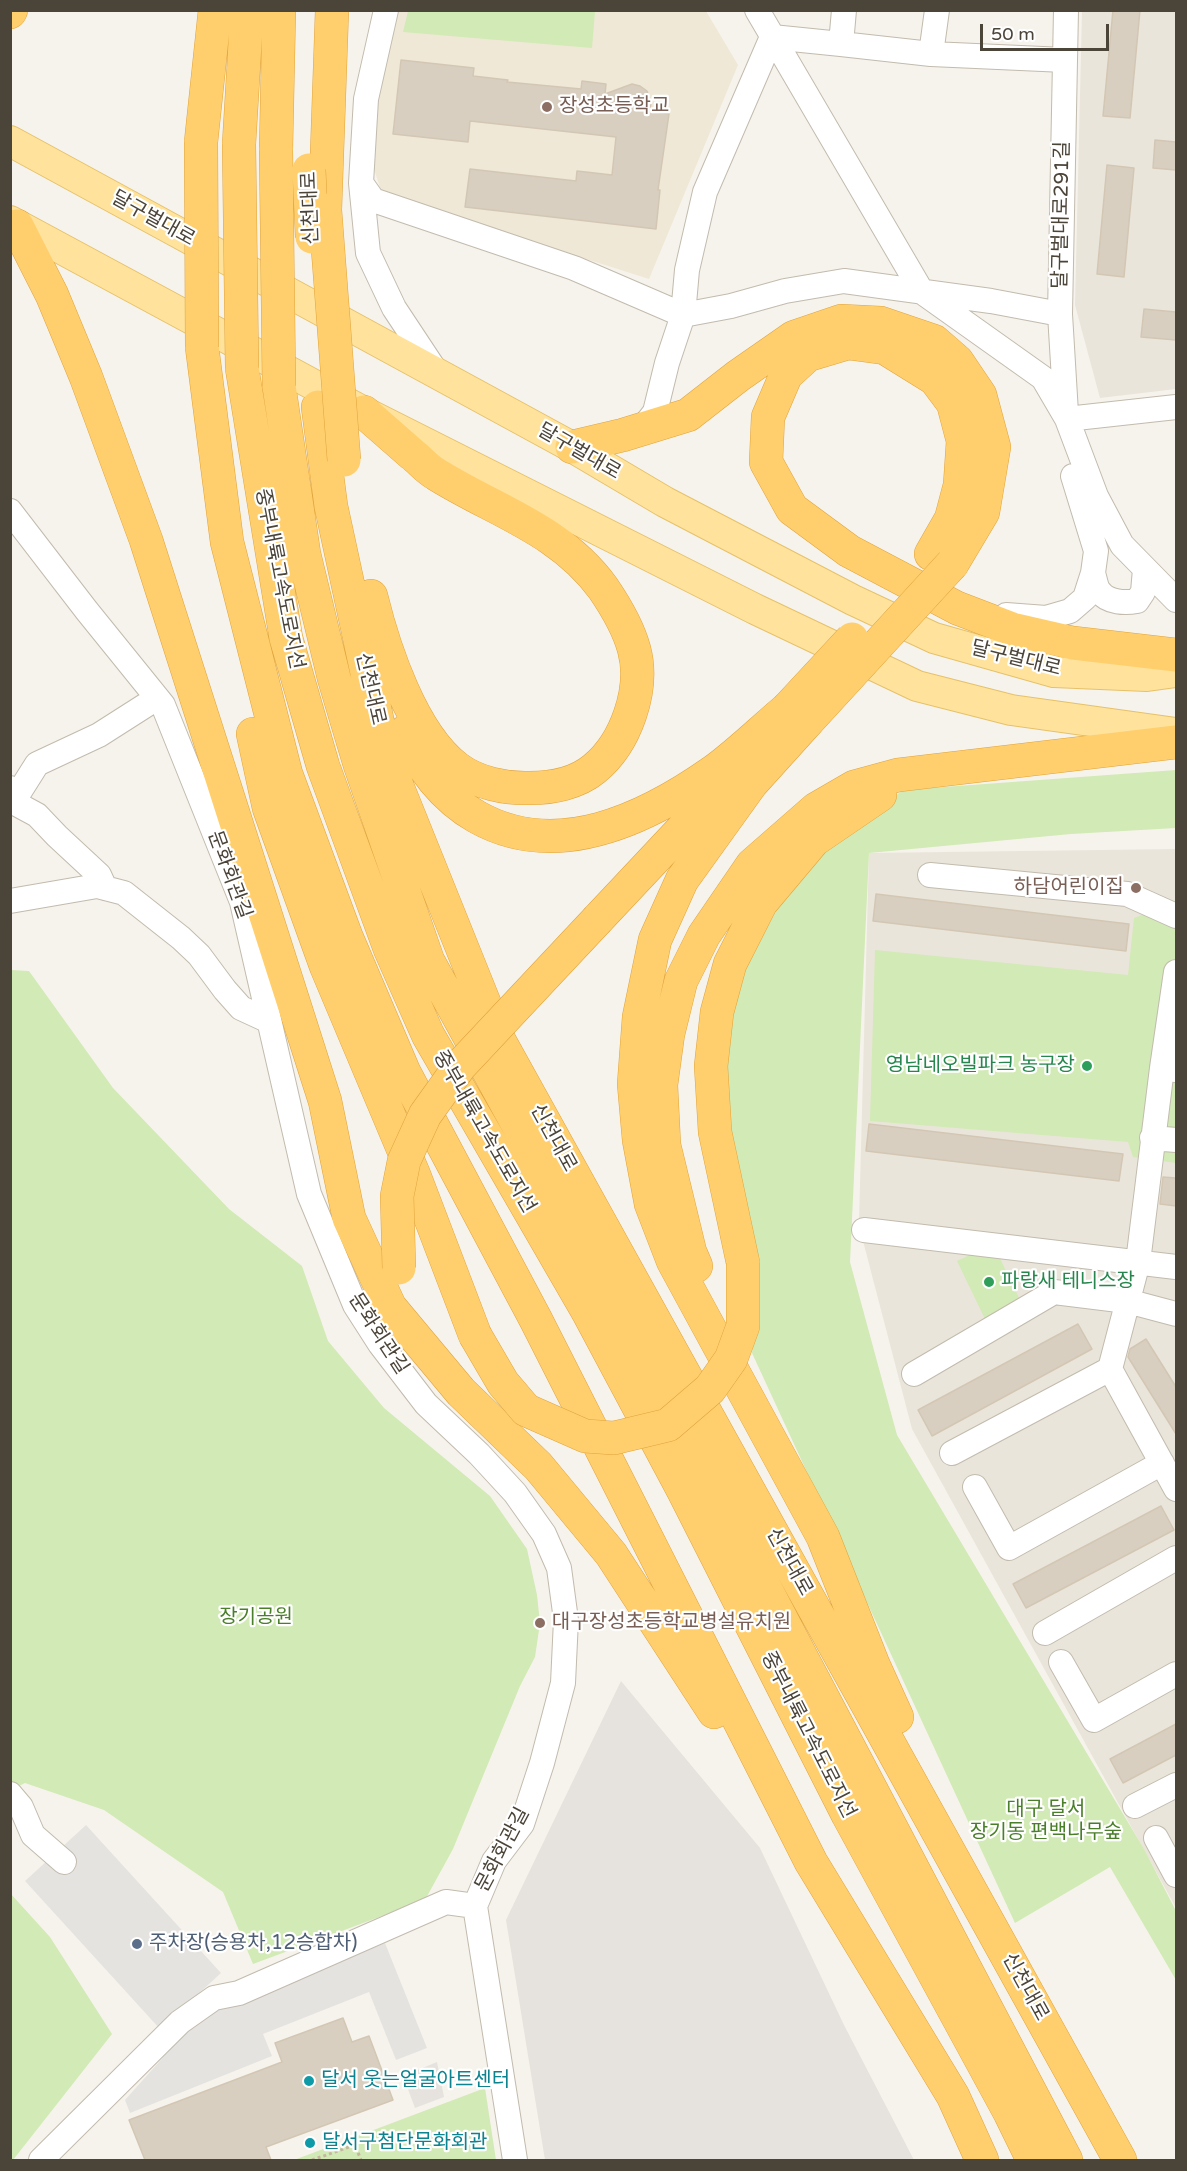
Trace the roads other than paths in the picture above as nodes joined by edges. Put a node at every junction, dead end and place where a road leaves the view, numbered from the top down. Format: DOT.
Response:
graph roads {
  1 [pos="215,10"];
  2 [pos="247,10"];
  3 [pos="279,10"];
  4 [pos="315,10"];
  5 [pos="332,10"];
  6 [pos="386,10"];
  7 [pos="757,10"];
  8 [pos="844,10"];
  9 [pos="936,10"];
  10 [pos="1066,10"];
  11 [pos="772,37"];
  12 [pos="841,44"];
  13 [pos="931,54"];
  14 [pos="1065,60"];
  15 [pos="10,141"];
  16 [pos="361,183"];
  17 [pos="14,224"];
  18 [pos="922,292"];
  19 [pos="1060,314"];
  20 [pos="683,315"];
  21 [pos="437,373"];
  22 [pos="1176,407"];
  23 [pos="364,412"];
  24 [pos="1067,419"];
  25 [pos="641,430"];
  26 [pos="572,447"];
  27 [pos="10,511"];
  28 [pos="227,543"];
  29 [pos="942,559"];
  30 [pos="1145,569"];
  31 [pos="1093,573"];
  32 [pos="1176,600"];
  33 [pos="957,608"];
  34 [pos="381,635"];
  35 [pos="1176,655"];
  36 [pos="1176,672"];
  37 [pos="157,698"];
  38 [pos="797,715"];
  39 [pos="1176,733"];
  40 [pos="1176,742"];
  41 [pos="951,770"];
  42 [pos="12,797"];
  43 [pos="930,875"];
  44 [pos="105,888"];
  45 [pos="10,901"];
  46 [pos="1176,916"];
  47 [pos="1176,973"];
  48 [pos="267,1020"];
  49 [pos="1169,1069"];
  50 [pos="1152,1138"];
  51 [pos="1176,1140"];
  52 [pos="864,1230"];
  53 [pos="1138,1262"];
  54 [pos="1176,1267"];
  55 [pos="1126,1301"];
  56 [pos="1176,1314"];
  57 [pos="1110,1370"];
  58 [pos="914,1374"];
  59 [pos="461,1392"];
  60 [pos="765,1431"];
  61 [pos="952,1453"];
  62 [pos="1162,1463"];
  63 [pos="975,1487"];
  64 [pos="1176,1488"];
  65 [pos="1176,1558"];
  66 [pos="1046,1633"];
  67 [pos="1061,1662"];
  68 [pos="1176,1674"];
  69 [pos="1176,1785"];
  70 [pos="10,1794"];
  71 [pos="1135,1806"];
  72 [pos="1156,1838"];
  73 [pos="64,1862"];
  74 [pos="811,1862"];
  75 [pos="1176,1875"];
  76 [pos="475,1906"];
  77 [pos="992,1927"];
  78 [pos="41,2160"];
  79 [pos="515,2160"];
  80 [pos="982,2160"];
  81 [pos="1033,2160"];
  82 [pos="1066,2160"];
  83 [pos="1120,2160"];
  1 -- 28 [label="highway, bridge"];
  2 -- 81 [label="highway, 중부내륙고속도로지선, bridge"];
  3 -- 82 [label="highway, 중부내륙고속도로지선, bridge"];
  4 -- 77 [label="highway, 신천대로, bridge"];
  5 -- 34 [label="highway, bridge"];
  6 -- 16 [label="street"];
  7 -- 11 [label="street"];
  8 -- 12 [label="street"];
  9 -- 13 [label="street"];
  10 -- 14 [label="street, 달구벌대로291길"];
  11 -- 12 [label="street"];
  11 -- 18 [label="street"];
  11 -- 20 [label="street"];
  12 -- 13 [label="street"];
  13 -- 14 [label="street"];
  14 -- 19 [label="street, 달구벌대로291길"];
  15 -- 21 [label="main road, 달구벌대로"];
  16 -- 20 [label="street"];
  16 -- 21 [label="street"];
  17 -- 23 [label="main road"];
  17 -- 59 [label="highway"];
  18 -- 19 [label="street"];
  18 -- 20 [label="street"];
  18 -- 24 [label="street"];
  19 -- 24 [label="street, 달구벌대로291길"];
  20 -- 25 [label="street"];
  21 -- 26 [label="main road, 달구벌대로"];
  22 -- 24 [label="street"];
  23 -- 34 [label="highway"];
  23 -- 39 [label="main road"];
  24 -- 30 [label="street"];
  24 -- 31 [label="street"];
  25 -- 26 [label="highway"];
  25 -- 29 [label="highway"];
  26 -- 36 [label="main road, 달구벌대로"];
  27 -- 37 [label="street, 문화회관길"];
  28 -- 41 [label="highway, bridge"];
  28 -- 74 [label="highway"];
  29 -- 33 [label="highway"];
  29 -- 38 [label="highway, bridge"];
  30 -- 31 [label="street"];
  30 -- 32 [label="street"];
  31 -- 33 [label="street"];
  33 -- 35 [label="highway"];
  34 -- 38 [label="highway"];
  37 -- 42 [label="street"];
  37 -- 48 [label="street, 문화회관길"];
  38 -- 59 [label="highway, bridge"];
  38 -- 60 [label="highway"];
  40 -- 41 [label="highway"];
  41 -- 60 [label="highway"];
  42 -- 44 [label="street"];
  43 -- 46 [label="street"];
  44 -- 45 [label="street"];
  44 -- 48 [label="street"];
  47 -- 49 [label="street"];
  48 -- 76 [label="street, 문화회관길"];
  49 -- 50 [label="street"];
  50 -- 51 [label="street"];
  50 -- 53 [label="street"];
  52 -- 53 [label="street"];
  53 -- 54 [label="street"];
  53 -- 55 [label="street"];
  55 -- 56 [label="street"];
  55 -- 57 [label="street"];
  55 -- 58 [label="street"];
  57 -- 61 [label="street"];
  57 -- 62 [label="street"];
  59 -- 74 [label="highway"];
  60 -- 77 [label="highway"];
  62 -- 63 [label="street"];
  62 -- 64 [label="street"];
  65 -- 66 [label="street"];
  67 -- 68 [label="street"];
  69 -- 71 [label="street"];
  70 -- 73 [label="street"];
  72 -- 75 [label="street"];
  74 -- 80 [label="highway"];
  76 -- 78 [label="street"];
  76 -- 79 [label="street, 문화회관길"];
  77 -- 83 [label="highway, 신천대로"];
}
